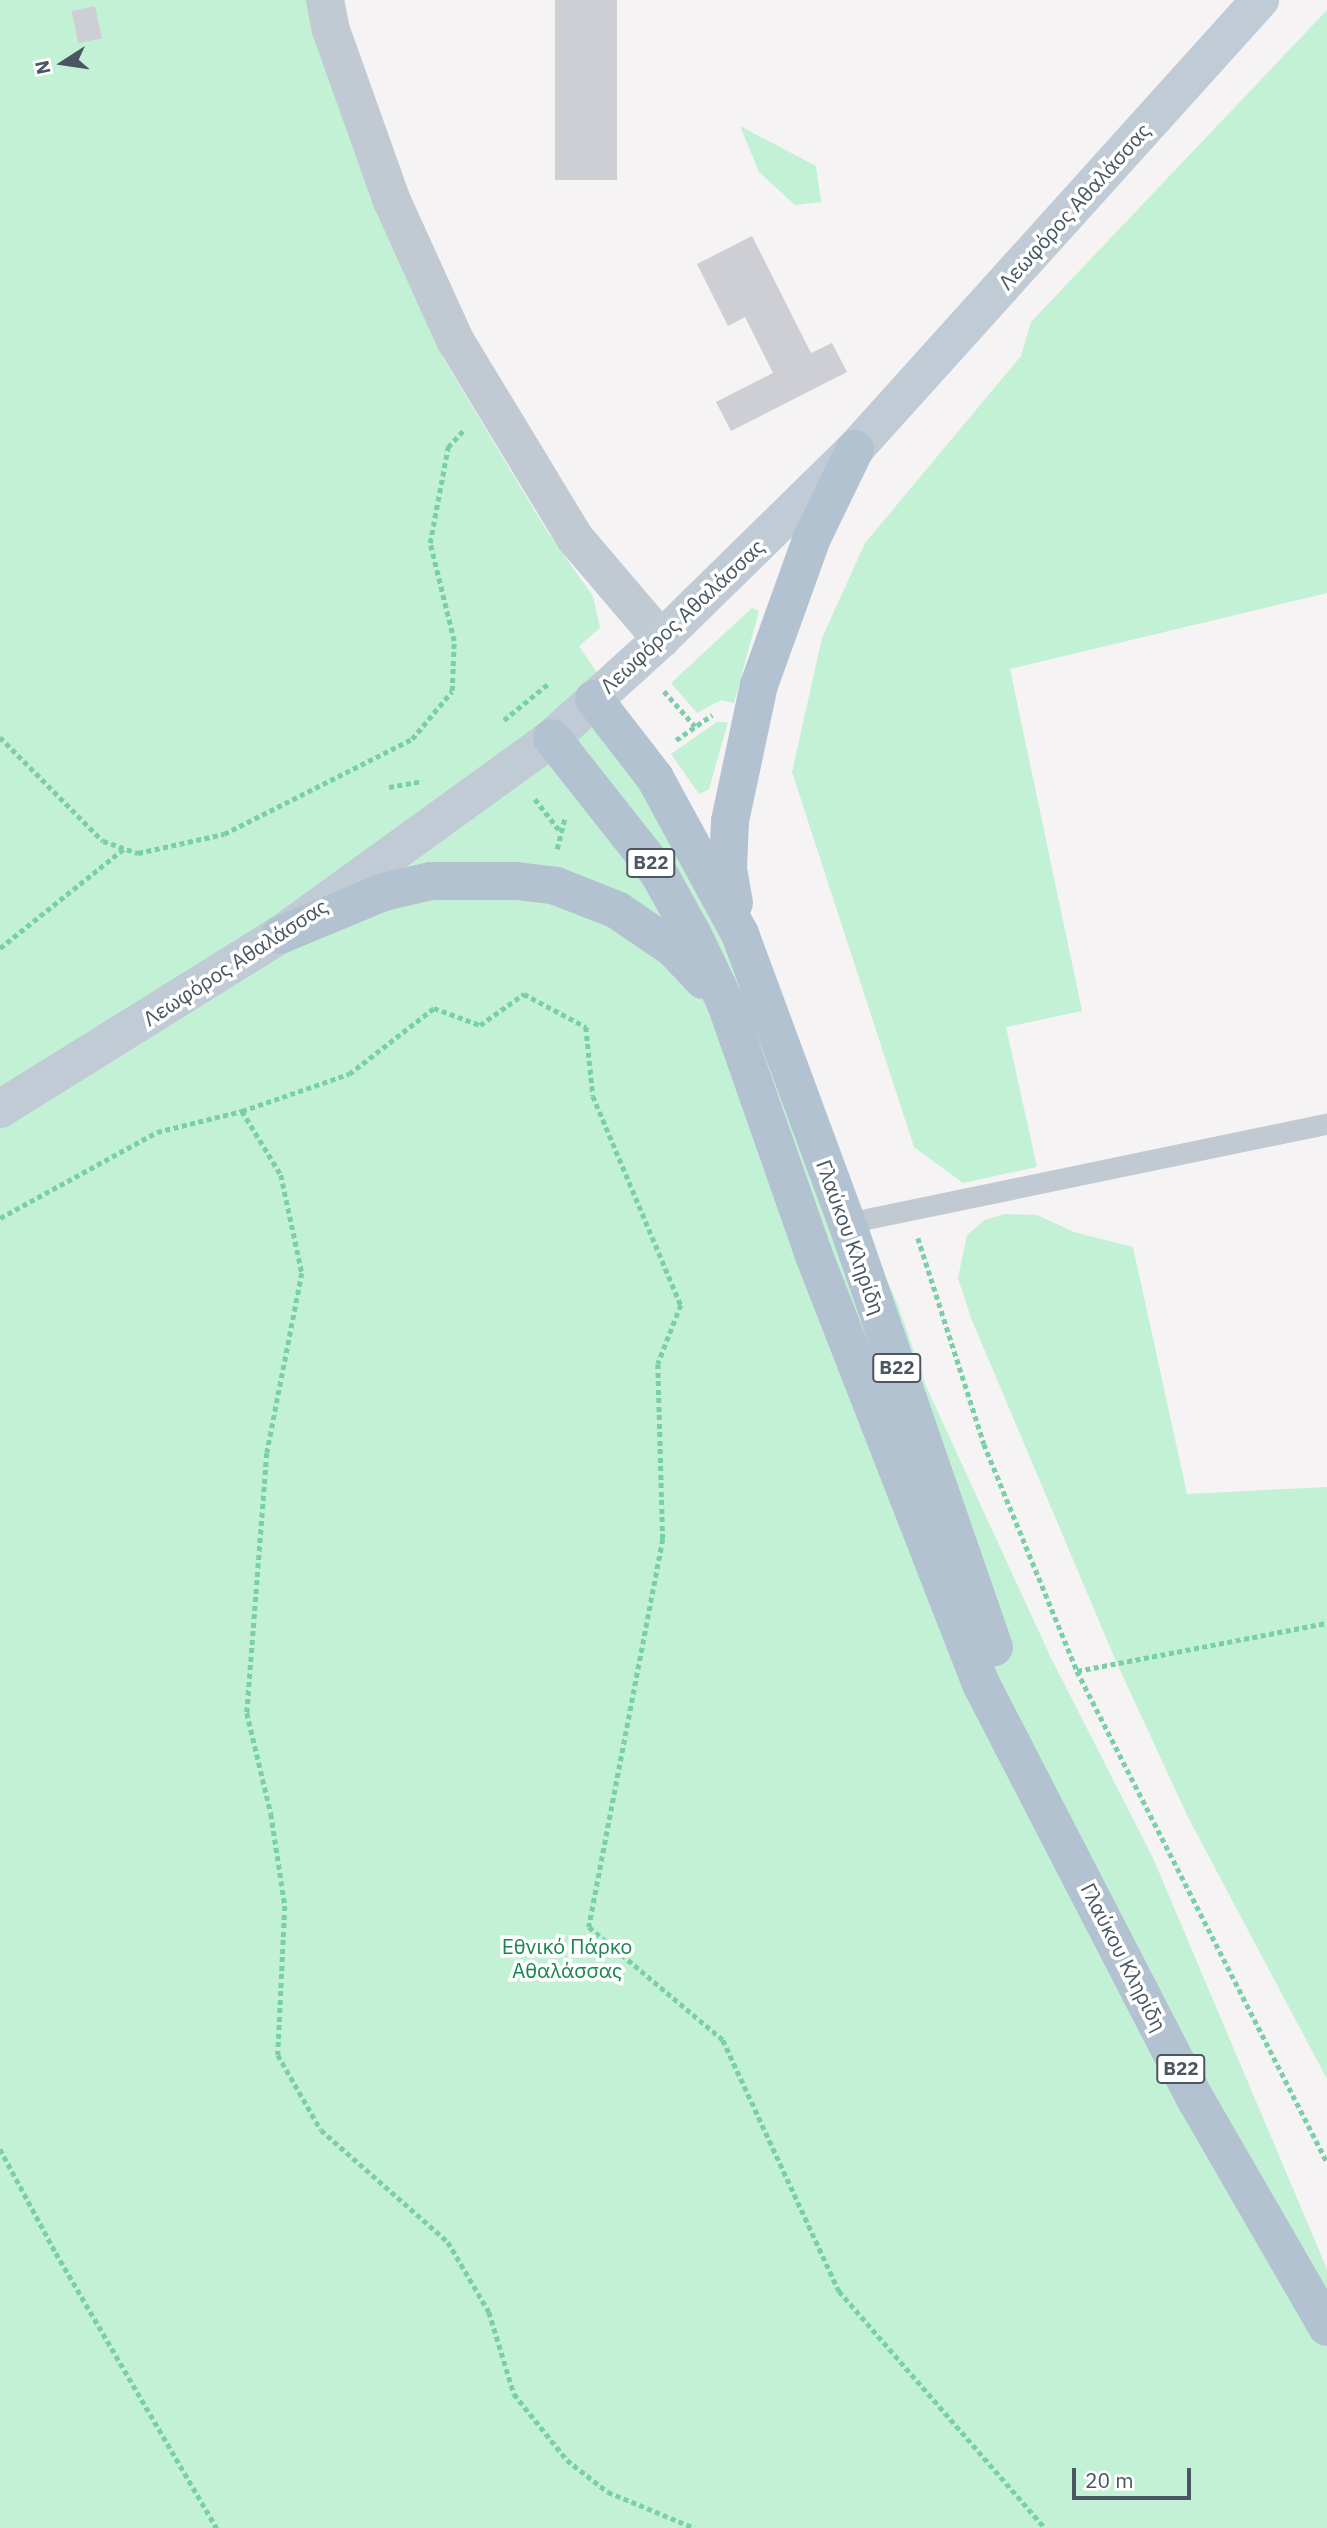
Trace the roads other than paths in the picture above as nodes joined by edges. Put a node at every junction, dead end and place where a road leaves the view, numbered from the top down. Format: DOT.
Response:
graph roads {
  1 [pos="324,0"];
  2 [pos="1260,0"];
  3 [pos="855,449"];
  4 [pos="661,639"];
  5 [pos="594,699"];
  6 [pos="552,738"];
  7 [pos="740,934"];
  8 [pos="280,935"];
  9 [pos="726,1004"];
  10 [pos="0,1109"];
  11 [pos="1327,1124"];
  12 [pos="847,1223"];
  13 [pos="1047,1805"];
  14 [pos="1327,2327"];
  1 -- 4 [label="street"];
  2 -- 3 [label="main road, Λεωφόρος Αθαλάσσας"];
  3 -- 4 [label="main road, Λεωφόρος Αθαλάσσας"];
  3 -- 7 [label="main road"];
  4 -- 5 [label="main road, Λεωφόρος Αθαλάσσας"];
  5 -- 6 [label="main road, Λεωφόρος Αθαλάσσας"];
  5 -- 7 [label="main road, Γλαύκου Κληρίδη / B22"];
  6 -- 8 [label="main road, Λεωφόρος Αθαλάσσας"];
  6 -- 9 [label="main road, Γλαύκου Κληρίδη / B22"];
  7 -- 12 [label="main road, Γλαύκου Κληρίδη / B22"];
  8 -- 9 [label="main road"];
  8 -- 10 [label="main road, Λεωφόρος Αθαλάσσας"];
  9 -- 13 [label="main road, Γλαύκου Κληρίδη / B22"];
  11 -- 12 [label="lane"];
  12 -- 13 [label="main road, Γλαύκου Κληρίδη / B22"];
  13 -- 14 [label="main road, Γλαύκου Κληρίδη / B22"];
}
